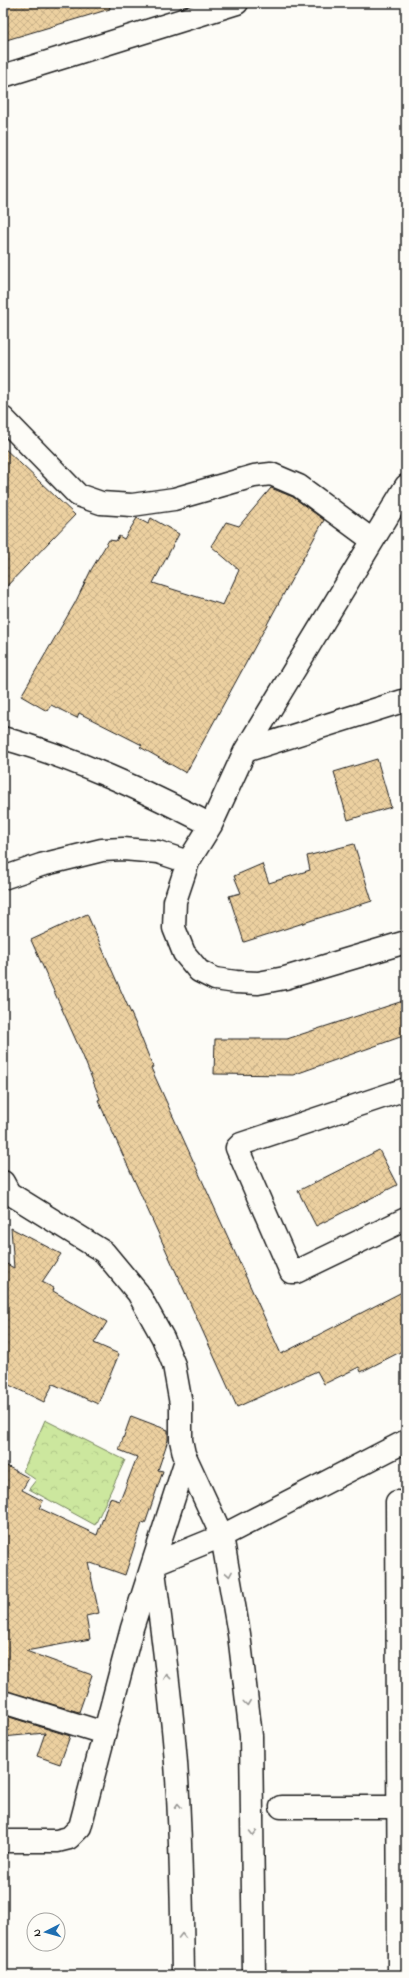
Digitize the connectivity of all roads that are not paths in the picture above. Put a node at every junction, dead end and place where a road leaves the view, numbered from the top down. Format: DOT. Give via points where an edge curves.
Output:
graph roads {
  1 [pos="237,3"];
  2 [pos="3,76"];
  3 [pos="3,418"];
  4 [pos="406,486"];
  5 [pos="372,540"];
  6 [pos="406,700"];
  7 [pos="3,738"];
  8 [pos="245,751"];
  9 [pos="211,825"];
  10 [pos="188,862"];
  11 [pos="3,878"];
  12 [pos="406,942"];
  13 [pos="406,1089"];
  14 [pos="3,1182"];
  15 [pos="406,1219"];
  16 [pos="406,1441"];
  17 [pos="186,1460"];
  18 [pos="397,1502"];
  19 [pos="222,1536"];
  20 [pos="153,1564"];
  21 [pos="3,1702"];
  22 [pos="104,1733"];
  23 [pos="281,1807"];
  24 [pos="402,1807"];
  25 [pos="3,1841"];
  26 [pos="183,1975"];
  27 [pos="254,1975"];
  28 [pos="399,1975"];
  1 -- 2 [label="street"];
  3 -- 5 [label="street" via="78,494 102,504 132,505 174,499 254,476 271,474 298,486"];
  4 -- 5 [label="street"];
  5 -- 8 [label="street"];
  6 -- 8 [label="street"];
  7 -- 9 [label="street" via="66,758"];
  8 -- 9 [label="street"];
  9 -- 10 [label="street"];
  10 -- 11 [label="street" via="158,852 102,850 41,865"];
  10 -- 12 [label="street" via="175,901 174,928 184,953 199,972 215,979 258,983 285,978"];
  13 -- 15 [label="street" via="241,1144 237,1148 291,1272 296,1272"];
  14 -- 17 [label="street" via="9,1193 104,1252 138,1293 163,1338 174,1365 181,1404 181,1440"];
  16 -- 19 [label="street"];
  17 -- 19 [label="street"];
  17 -- 20 [label="street"];
  18 -- 24 [label="street"];
  19 -- 20 [label="street"];
  19 -- 27 [label="street, one-way" via="239,1634 251,1736"];
  20 -- 22 [label="street" via="132,1628"];
  26 -- 20 [label="street, one-way" via="182,1870 176,1762"];
  21 -- 22 [label="street"];
  22 -- 25 [label="street" via="80,1827 69,1838 57,1841"];
  23 -- 24 [label="street"];
  24 -- 28 [label="street"];
}
